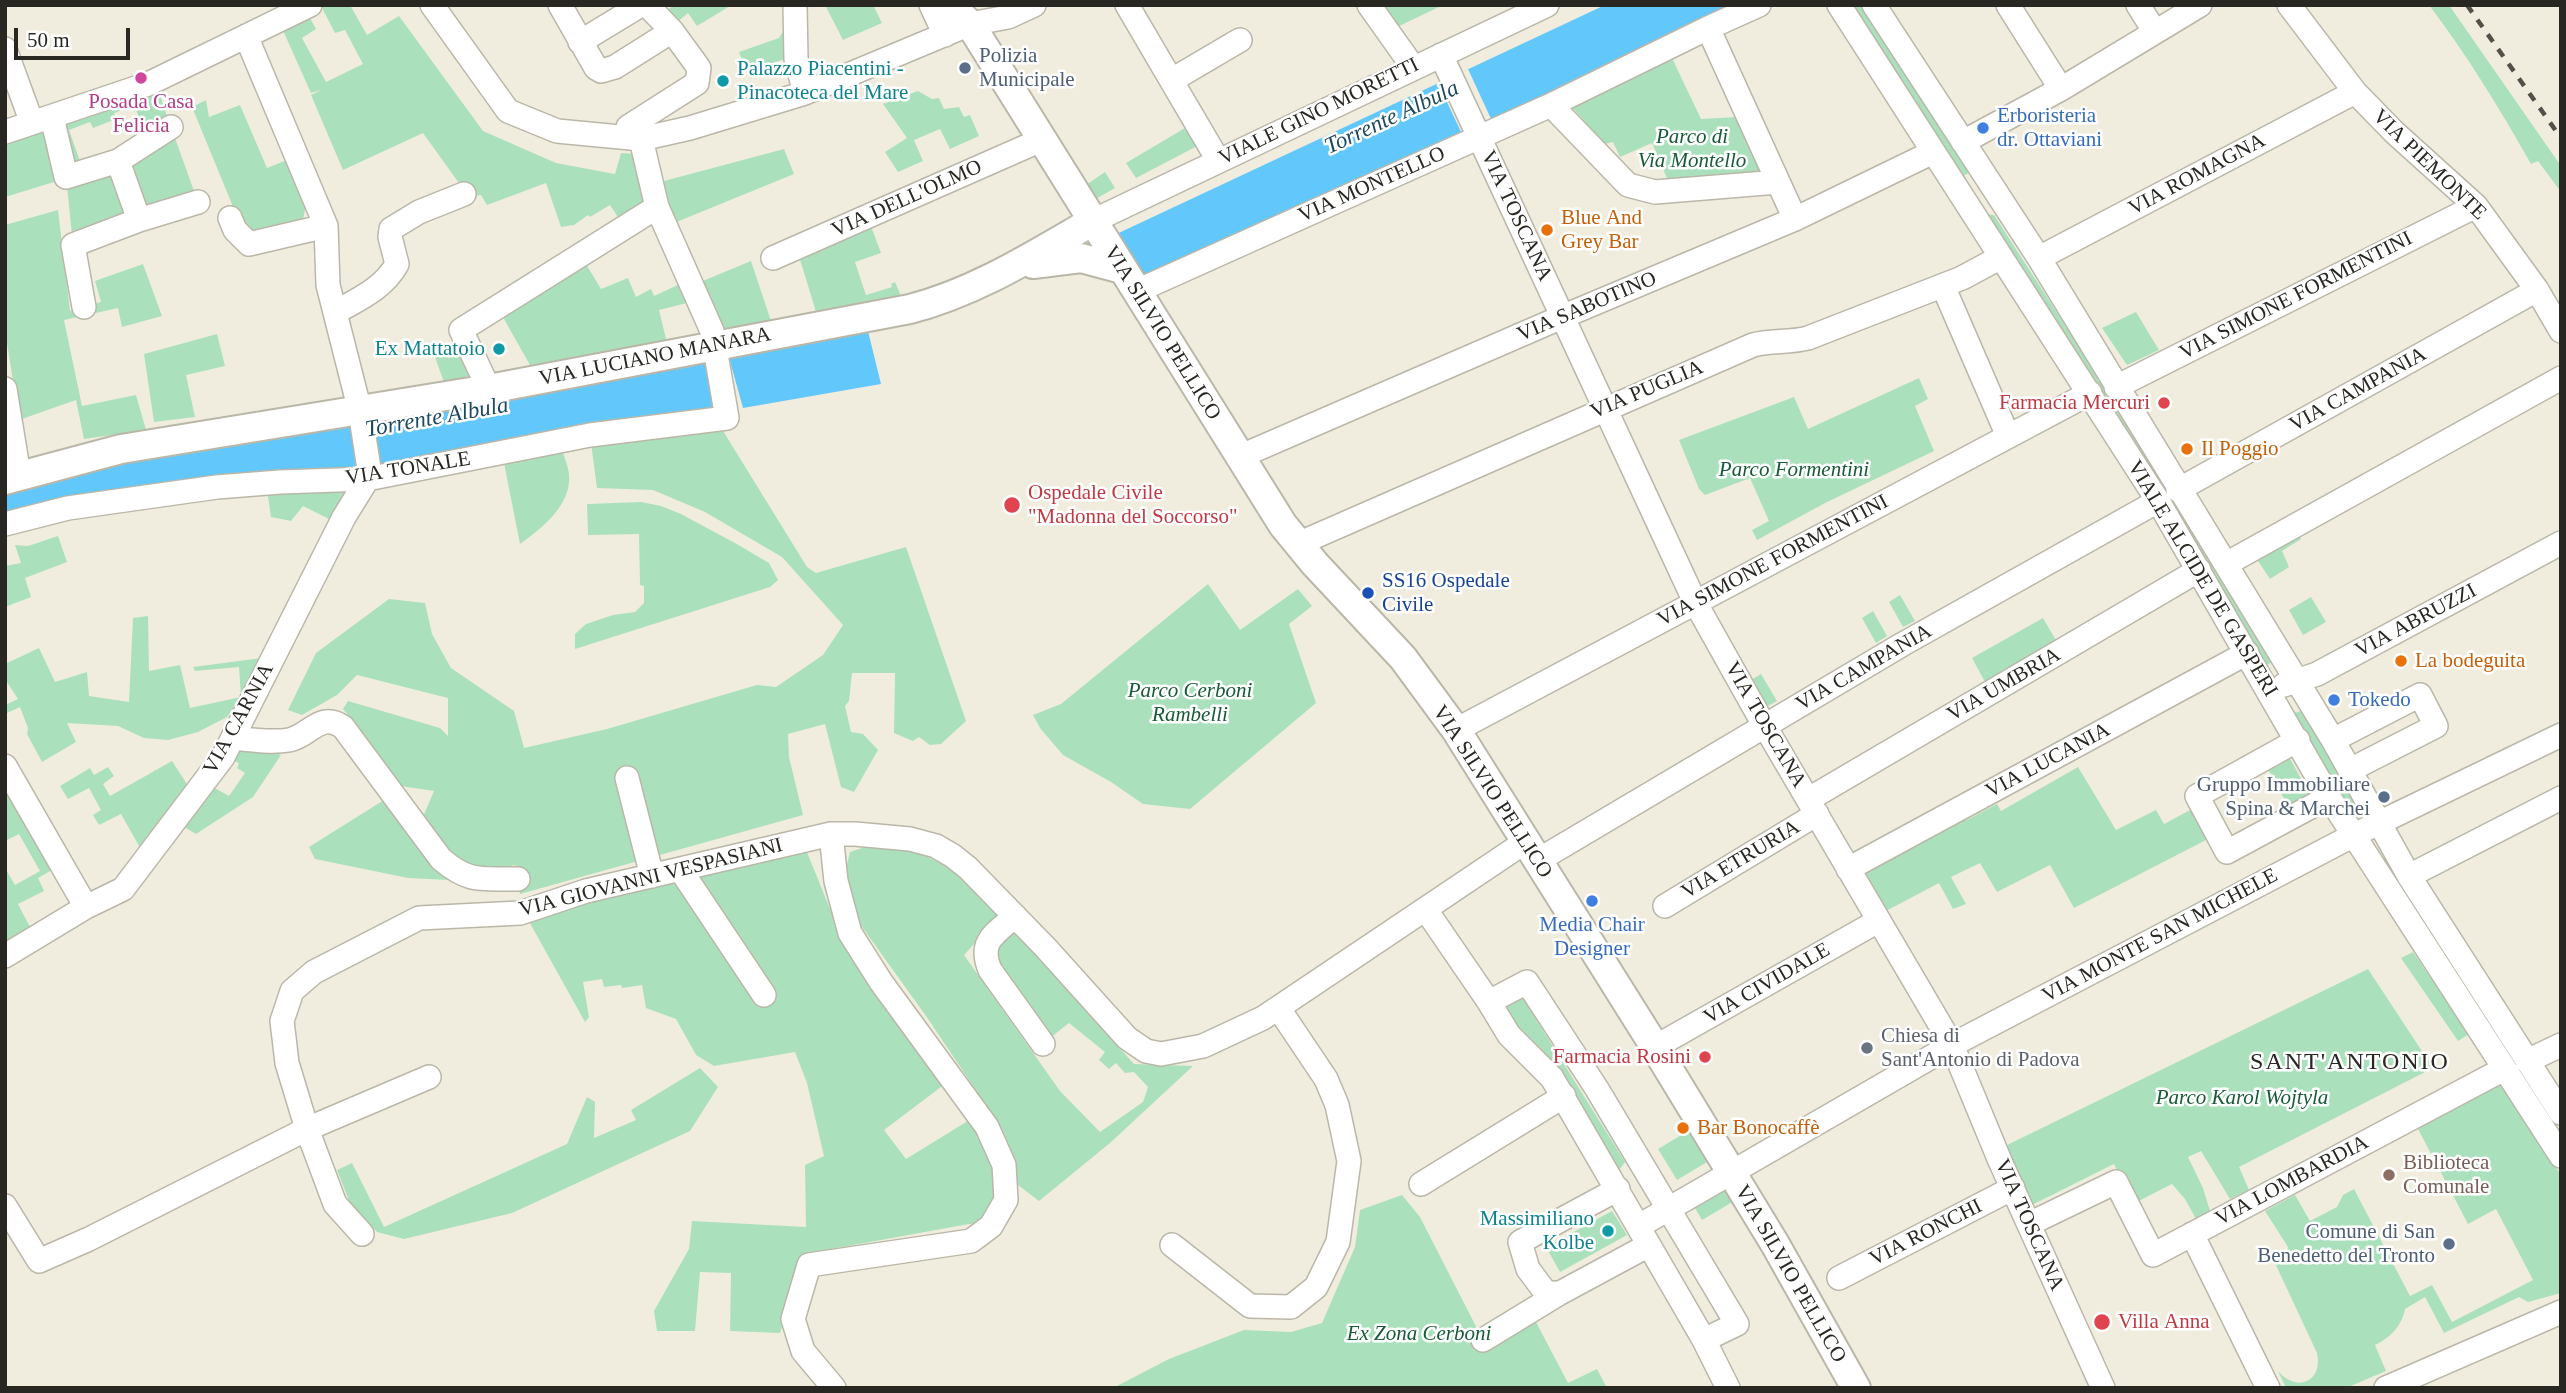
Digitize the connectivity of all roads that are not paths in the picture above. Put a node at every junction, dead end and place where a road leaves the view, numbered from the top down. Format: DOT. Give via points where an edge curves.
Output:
graph roads {
  1 [pos="310,5"];
  2 [pos="432,5"];
  3 [pos="560,5"];
  4 [pos="641,5"];
  5 [pos="647,5"];
  6 [pos="795,5"];
  7 [pos="931,5"];
  8 [pos="1034,5"];
  9 [pos="1127,5"];
  10 [pos="1369,5"];
  11 [pos="1547,5"];
  12 [pos="1759,5"];
  13 [pos="1839,5"];
  14 [pos="1874,5"];
  15 [pos="2008,5"];
  16 [pos="2138,5"];
  17 [pos="2200,5"];
  18 [pos="2289,5"];
  19 [pos="960,14"];
  20 [pos="1708,27"];
  21 [pos="672,31"];
  22 [pos="2155,32"];
  23 [pos="944,35"];
  24 [pos="246,36"];
  25 [pos="1240,40"];
  26 [pos="580,42"];
  27 [pos="5,49"];
  28 [pos="1445,64"];
  29 [pos="1413,67"];
  30 [pos="1172,80"];
  31 [pos="2061,89"];
  32 [pos="2355,92"];
  33 [pos="805,93"];
  34 [pos="1551,105"];
  35 [pos="42,120"];
  36 [pos="170,127"];
  37 [pos="5,132"];
  38 [pos="1478,133"];
  39 [pos="641,139"];
  40 [pos="1041,139"];
  41 [pos="1963,142"];
  42 [pos="1933,152"];
  43 [pos="1218,160"];
  44 [pos="118,161"];
  45 [pos="1778,182"];
  46 [pos="464,194"];
  47 [pos="198,202"];
  48 [pos="2476,205"];
  49 [pos="657,207"];
  50 [pos="230,218"];
  51 [pos="1795,219"];
  52 [pos="139,220"];
  53 [pos="1093,221"];
  54 [pos="326,226"];
  55 [pos="2001,257"];
  56 [pos="773,258"];
  57 [pos="2039,258"];
  58 [pos="1010,269"];
  59 [pos="1129,280"];
  60 [pos="1943,286"];
  61 [pos="2537,289"];
  62 [pos="84,307"];
  63 [pos="336,312"];
  64 [pos="1562,317"];
  65 [pos="2561,331"];
  66 [pos="717,354"];
  67 [pos="2561,378"];
  68 [pos="2116,387"];
  69 [pos="5,389"];
  70 [pos="489,389"];
  71 [pos="2090,393"];
  72 [pos="1603,409"];
  73 [pos="361,417"];
  74 [pos="2008,436"];
  75 [pos="1239,457"];
  76 [pos="12,477"];
  77 [pos="368,477"];
  78 [pos="2178,490"];
  79 [pos="2158,501"];
  80 [pos="5,524"];
  81 [pos="2561,543"];
  82 [pos="1298,544"];
  83 [pos="2225,564"];
  84 [pos="2199,570"];
  85 [pos="1695,602"];
  86 [pos="2247,653"];
  87 [pos="2296,679"];
  88 [pos="2269,691"];
  89 [pos="1764,726"];
  90 [pos="1456,730"];
  91 [pos="2561,735"];
  92 [pos="233,738"];
  93 [pos="2298,740"];
  94 [pos="2333,740"];
  95 [pos="5,766"];
  96 [pos="2350,770"];
  97 [pos="627,778"];
  98 [pos="2329,797"];
  99 [pos="2561,798"];
  100 [pos="1813,806"];
  101 [pos="2379,823"];
  102 [pos="831,834"];
  103 [pos="2354,835"];
  104 [pos="1531,852"];
  105 [pos="680,869"];
  106 [pos="1848,869"];
  107 [pos="652,876"];
  108 [pos="2409,876"];
  109 [pos="517,879"];
  110 [pos="86,906"];
  111 [pos="1665,906"];
  112 [pos="1426,910"];
  113 [pos="1015,916"];
  114 [pos="1878,920"];
  115 [pos="5,956"];
  116 [pos="764,995"];
  117 [pos="1489,1002"];
  118 [pos="1279,1009"];
  119 [pos="1043,1044"];
  120 [pos="1952,1045"];
  121 [pos="2561,1045"];
  122 [pos="1656,1047"];
  123 [pos="2527,1061"];
  124 [pos="2504,1069"];
  125 [pos="429,1077"];
  126 [pos="1564,1096"];
  127 [pos="2561,1113"];
  128 [pos="307,1129"];
  129 [pos="2561,1156"];
  130 [pos="1731,1172"];
  131 [pos="1421,1185"];
  132 [pos="2012,1188"];
  133 [pos="1618,1189"];
  134 [pos="5,1206"];
  135 [pos="1670,1209"];
  136 [pos="2029,1224"];
  137 [pos="362,1234"];
  138 [pos="2192,1234"];
  139 [pos="1644,1236"];
  140 [pos="1172,1245"];
  141 [pos="1839,1278"];
  142 [pos="1560,1293"];
  143 [pos="2561,1312"];
  144 [pos="1483,1340"];
  145 [pos="1704,1340"];
  146 [pos="834,1388"];
  147 [pos="1728,1388"];
  148 [pos="1856,1388"];
  149 [pos="2103,1388"];
  150 [pos="2268,1388"];
  151 [pos="2386,1388"];
  1 -- 24 [label="street"];
  2 -- 39 [label="street" via="508,111 557,131"];
  3 -- 26 [label="street"];
  4 -- 26 [label="street"];
  5 -- 21 [label="street"];
  6 -- 33 [label="street" via="796,59"];
  7 -- 23 [label="street"];
  8 -- 19 [label="street" via="1008,17"];
  9 -- 30 [label="street"];
  10 -- 29 [label="street"];
  11 -- 28 [label="street, VIALE GINO MORETTI"];
  12 -- 20 [label="street, VIA MONTELLO"];
  13 -- 42 [label="street, VIALE ALCIDE DE GASPERI"];
  14 -- 41 [label="street, VIALE ALCIDE DE GASPERI"];
  15 -- 31 [label="street"];
  16 -- 22 [label="street"];
  17 -- 22 [label="street"];
  18 -- 32 [label="street, VIA PIEMONTE"];
  19 -- 23 [label="street"];
  19 -- 40 [label="main road, VIA SILVIO PELLICO"];
  20 -- 34 [label="street, VIA MONTELLO"];
  20 -- 45 [label="street"];
  21 -- 26 [label="street" via="601,71"];
  21 -- 39 [label="street" via="699,68 697,83 628,127"];
  22 -- 31 [label="street"];
  23 -- 33 [label="street"];
  24 -- 35 [label="street" via="148,83"];
  24 -- 54 [label="street"];
  25 -- 30 [label="street"];
  27 -- 35 [label="street"];
  28 -- 29 [label="street, VIALE GINO MORETTI"];
  28 -- 38 [label="street, VIA TOSCANA"];
  29 -- 43 [label="street, VIALE GINO MORETTI"];
  30 -- 43 [label="street"];
  31 -- 41 [label="street"];
  32 -- 48 [label="street, VIA PIEMONTE"];
  32 -- 57 [label="street, VIA ROMAGNA"];
  33 -- 39 [label="street"];
  34 -- 38 [label="street, VIA MONTELLO"];
  34 -- 45 [label="street" via="1628,185 1656,192"];
  35 -- 37 [label="street"];
  35 -- 44 [label="street" via="66,177"];
  36 -- 44 [label="street"];
  38 -- 59 [label="street, VIA MONTELLO"];
  38 -- 64 [label="street, VIA TOSCANA"];
  39 -- 49 [label="street"];
  40 -- 53 [label="main road, VIA SILVIO PELLICO"];
  40 -- 56 [label="street, VIA DELL'OLMO"];
  41 -- 57 [label="street, VIALE ALCIDE DE GASPERI"];
  42 -- 51 [label="street, VIA SABOTINO"];
  42 -- 55 [label="street, VIALE ALCIDE DE GASPERI"];
  43 -- 53 [label="street, VIALE GINO MORETTI"];
  44 -- 52 [label="street"];
  45 -- 51 [label="street"];
  46 -- 63 [label="street" via="391,229 397,264 391,276"];
  47 -- 52 [label="street"];
  48 -- 61 [label="street, VIA PIEMONTE"];
  48 -- 68 [label="street, VIA SIMONE FORMENTINI"];
  49 -- 66 [label="street" via="708,318"];
  49 -- 70 [label="street" via="461,330"];
  50 -- 54 [label="street" via="249,244"];
  51 -- 64 [label="street, VIA SABOTINO"];
  52 -- 62 [label="street" via="73,245"];
  53 -- 58 [label="main road, VIA LUCIANO MANARA"];
  53 -- 59 [label="main road, VIA SILVIO PELLICO"];
  54 -- 63 [label="street" via="328,285"];
  55 -- 60 [label="street, VIA PUGLIA"];
  55 -- 71 [label="street, VIALE ALCIDE DE GASPERI"];
  57 -- 68 [label="street, VIALE ALCIDE DE GASPERI"];
  58 -- 59 [label="main road, VIA LUCIANO MANARA" via="1074,257 1094,259"];
  58 -- 66 [label="main road, VIA LUCIANO MANARA" via="910,309"];
  59 -- 75 [label="main road, VIA SILVIO PELLICO"];
  60 -- 72 [label="street, VIA PUGLIA" via="1808,338 1753,345"];
  60 -- 74 [label="street"];
  61 -- 65 [label="street, VIA PIEMONTE"];
  61 -- 78 [label="street, VIA CAMPANIA"];
  63 -- 73 [label="street"];
  64 -- 72 [label="street, VIA TOSCANA"];
  64 -- 75 [label="street, VIA SABOTINO"];
  66 -- 70 [label="main road, VIA LUCIANO MANARA"];
  66 -- 77 [label="street, VIA TONALE" via="726,412"];
  67 -- 83 [label="street"];
  68 -- 78 [label="street, VIALE ALCIDE DE GASPERI"];
  69 -- 76 [label="street"];
  70 -- 73 [label="main road, VIA LUCIANO MANARA"];
  71 -- 74 [label="street, VIA SIMONE FORMENTINI"];
  71 -- 79 [label="street, VIALE ALCIDE DE GASPERI"];
  72 -- 82 [label="street, VIA PUGLIA"];
  72 -- 85 [label="street, VIA TOSCANA"];
  73 -- 76 [label="main road, VIA LUCIANO MANARA" via="157,442"];
  73 -- 77 [label="street"];
  74 -- 85 [label="street, VIA SIMONE FORMENTINI"];
  75 -- 82 [label="main road, VIA SILVIO PELLICO"];
  77 -- 80 [label="street, VIA TONALE" via="217,487 68,508"];
  77 -- 92 [label="street, VIA CARNIA"];
  78 -- 83 [label="street, VIALE ALCIDE DE GASPERI"];
  79 -- 84 [label="street, VIALE ALCIDE DE GASPERI"];
  79 -- 89 [label="street, VIA CAMPANIA"];
  81 -- 87 [label="street, VIA ABRUZZI" via="2317,674"];
  82 -- 90 [label="main road, VIA SILVIO PELLICO" via="1403,658"];
  83 -- 87 [label="street, VIALE ALCIDE DE GASPERI"];
  84 -- 86 [label="street, VIALE ALCIDE DE GASPERI"];
  84 -- 100 [label="street, VIA UMBRIA"];
  85 -- 89 [label="street, VIA TOSCANA"];
  85 -- 90 [label="street, VIA SIMONE FORMENTINI"];
  86 -- 88 [label="street, VIALE ALCIDE DE GASPERI"];
  86 -- 106 [label="street, VIA LUCANIA"];
  87 -- 88 [label="street, VIA ABRUZZI"];
  87 -- 94 [label="street, VIALE ALCIDE DE GASPERI"];
  88 -- 93 [label="street, VIALE ALCIDE DE GASPERI"];
  89 -- 100 [label="street, VIA TOSCANA"];
  89 -- 104 [label="street, VIA CAMPANIA"];
  90 -- 104 [label="main road, VIA SILVIO PELLICO"];
  91 -- 101 [label="street, VIA MONTE SAN MICHELE"];
  92 -- 109 [label="street" via="290,740 314,724 337,723 458,874"];
  92 -- 110 [label="street, VIA CARNIA" via="122,889"];
  93 -- 98 [label="street, VIALE ALCIDE DE GASPERI"];
  93 -- 98 [label="street" via="2197,796 2227,852"];
  94 -- 96 [label="street, VIALE ALCIDE DE GASPERI"];
  94 -- 96 [label="street" via="2420,695 2436,726"];
  95 -- 110 [label="street"];
  96 -- 101 [label="street, VIALE ALCIDE DE GASPERI"];
  97 -- 107 [label="street"];
  98 -- 103 [label="street, VIALE ALCIDE DE GASPERI"];
  99 -- 108 [label="street"];
  100 -- 106 [label="street, VIA TOSCANA"];
  100 -- 111 [label="street, VIA ETRURIA"];
  101 -- 103 [label="street, VIA MONTE SAN MICHELE"];
  101 -- 108 [label="street, VIALE ALCIDE DE GASPERI"];
  102 -- 105 [label="street, VIA GIOVANNI VESPASIANI"];
  102 -- 113 [label="street, VIA GIOVANNI VESPASIANI" via="904,838 936,846 963,864"];
  102 -- 146 [label="street" via="834,872 850,933 987,1127 1004,1165 1006,1200 991,1226 971,1241 809,1265 793,1319 803,1351"];
  103 -- 120 [label="street, VIA MONTE SAN MICHELE"];
  103 -- 124 [label="street, VIALE ALCIDE DE GASPERI"];
  104 -- 112 [label="street, VIA CAMPANIA"];
  104 -- 122 [label="main road, VIA SILVIO PELLICO"];
  105 -- 107 [label="street, VIA GIOVANNI VESPASIANI"];
  105 -- 116 [label="street"];
  106 -- 114 [label="street, VIA TOSCANA"];
  107 -- 128 [label="street, VIA GIOVANNI VESPASIANI" via="520,913 419,918 314,972 292,991 282,1021 287,1063"];
  108 -- 123 [label="street, VIALE ALCIDE DE GASPERI"];
  110 -- 115 [label="street, VIA CARNIA"];
  112 -- 117 [label="street"];
  112 -- 118 [label="street, VIA CAMPANIA"];
  113 -- 118 [label="street, VIA GIOVANNI VESPASIANI" via="1127,1038 1146,1051 1168,1054 1203,1046"];
  113 -- 119 [label="street" via="989,939 985,958"];
  114 -- 120 [label="street, VIA TOSCANA"];
  114 -- 122 [label="street, VIA CIVIDALE"];
  117 -- 126 [label="street" via="1509,1035"];
  117 -- 135 [label="street" via="1527,982"];
  118 -- 140 [label="street" via="1326,1079 1337,1105 1349,1161 1338,1242 1316,1287 1291,1307 1250,1306"];
  120 -- 130 [label="street, VIA MONTE SAN MICHELE"];
  120 -- 132 [label="street, VIA TOSCANA"];
  121 -- 123 [label="street"];
  122 -- 130 [label="main road, VIA SILVIO PELLICO"];
  123 -- 127 [label="street, VIALE ALCIDE DE GASPERI"];
  124 -- 129 [label="street, VIALE ALCIDE DE GASPERI"];
  124 -- 138 [label="street, VIA LOMBARDIA"];
  125 -- 128 [label="street"];
  126 -- 131 [label="street"];
  126 -- 133 [label="street"];
  128 -- 134 [label="street" via="39,1261"];
  128 -- 137 [label="street, VIA GIOVANNI VESPASIANI" via="335,1204"];
  130 -- 135 [label="street, VIA MONTE SAN MICHELE"];
  130 -- 148 [label="main road, VIA SILVIO PELLICO"];
  132 -- 136 [label="street, VIA TOSCANA"];
  132 -- 141 [label="street, VIA RONCHI"];
  133 -- 139 [label="street"];
  133 -- 142 [label="street" via="1520,1242 1528,1269 1546,1293"];
  135 -- 139 [label="street, VIA MONTE SAN MICHELE"];
  135 -- 145 [label="street" via="1737,1324"];
  136 -- 138 [label="street, VIA LOMBARDIA" via="2116,1182 2153,1255"];
  136 -- 149 [label="street, VIA TOSCANA"];
  138 -- 150 [label="street"];
  139 -- 142 [label="street, VIA MONTE SAN MICHELE"];
  139 -- 145 [label="street"];
  142 -- 144 [label="street, VIA MONTE SAN MICHELE"];
  143 -- 151 [label="street"];
  145 -- 147 [label="street"];
}
